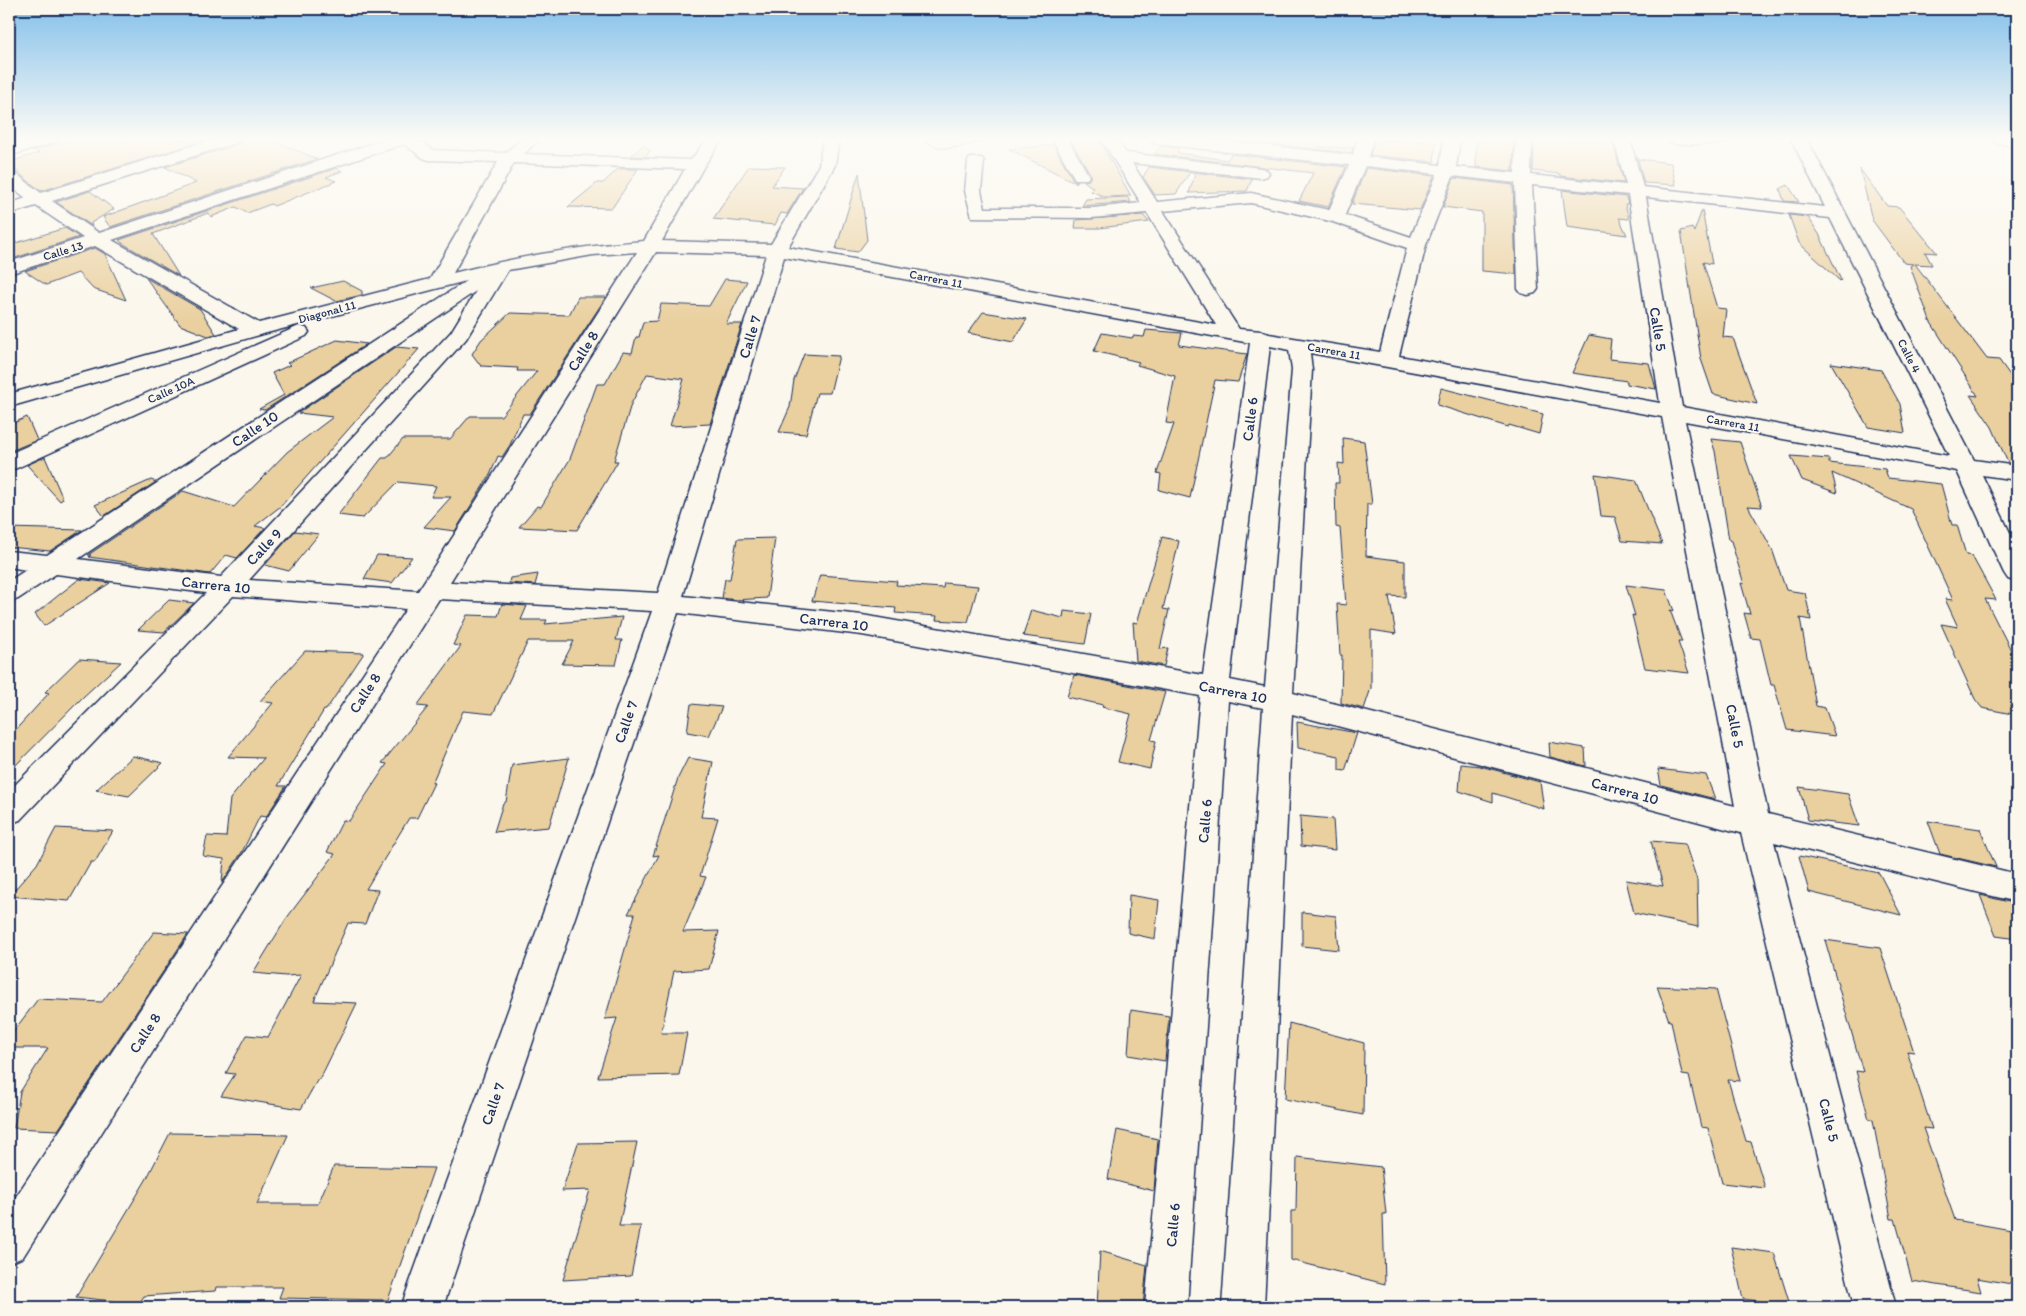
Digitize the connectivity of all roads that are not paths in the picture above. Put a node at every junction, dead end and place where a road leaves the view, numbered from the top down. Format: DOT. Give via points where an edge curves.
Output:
graph roads {
  1 [pos="37,200"];
  2 [pos="38,200"];
  3 [pos="219,200"];
  4 [pos="485,200"];
  5 [pos="676,200"];
  6 [pos="806,200"];
  7 [pos="975,200"];
  8 [pos="1148,200"];
  9 [pos="1224,200"];
  10 [pos="1261,200"];
  11 [pos="1341,200"];
  12 [pos="1435,200"];
  13 [pos="1524,200"];
  14 [pos="1638,200"];
  15 [pos="1721,200"];
  16 [pos="1829,200"];
  17 [pos="1152,207"];
  18 [pos="9,209"];
  19 [pos="1835,213"];
  20 [pos="1334,217"];
  21 [pos="98,240"];
  22 [pos="1417,245"];
  23 [pos="650,246"];
  24 [pos="777,250"];
  25 [pos="501,266"];
  26 [pos="9,268"];
  27 [pos="438,282"];
  28 [pos="1528,289"];
  29 [pos="330,311"];
  30 [pos="256,330"];
  31 [pos="1246,336"];
  32 [pos="1298,344"];
  33 [pos="205,345"];
  34 [pos="1388,360"];
  35 [pos="212,372"];
  36 [pos="9,401"];
  37 [pos="1672,412"];
  38 [pos="9,464"];
  39 [pos="1966,466"];
  40 [pos="2017,473"];
  41 [pos="9,559"];
  42 [pos="50,564"];
  43 [pos="2017,573"];
  44 [pos="227,587"];
  45 [pos="9,592"];
  46 [pos="428,596"];
  47 [pos="668,603"];
  48 [pos="1215,689"];
  49 [pos="1278,700"];
  50 [pos="9,811"];
  51 [pos="1754,824"];
  52 [pos="2017,888"];
  53 [pos="9,1242"];
  54 [pos="422,1307"];
  55 [pos="1166,1307"];
  56 [pos="1242,1307"];
  57 [pos="1875,1307"];
  1 -- 18 [label="street"];
  2 -- 21 [label="street"];
  3 -- 21 [label="street, Calle 13"];
  4 -- 27 [label="street"];
  5 -- 23 [label="street, Calle 8"];
  6 -- 24 [label="street, Calle 7"];
  7 -- 17 [label="street" via="978,213 1092,213"];
  8 -- 17 [label="street"];
  9 -- 17 [label="street"];
  10 -- 20 [label="street"];
  11 -- 20 [label="street"];
  12 -- 22 [label="street"];
  13 -- 28 [label="street"];
  14 -- 37 [label="street, Calle 5"];
  15 -- 19 [label="street"];
  16 -- 19 [label="street, Calle 4"];
  17 -- 31 [label="street"];
  19 -- 39 [label="street, Calle 4"];
  20 -- 22 [label="street"];
  21 -- 26 [label="street, Calle 13"];
  21 -- 30 [label="street"];
  22 -- 34 [label="street"];
  23 -- 24 [label="street, Carrera 11"];
  23 -- 25 [label="street, Diagonal 11" via="593,250"];
  23 -- 46 [label="street, Calle 8"];
  24 -- 31 [label="street, Carrera 11"];
  24 -- 47 [label="street, Calle 7"];
  25 -- 27 [label="street, Diagonal 11"];
  25 -- 42 [label="street, Calle 10"];
  25 -- 44 [label="street, Calle 9" via="459,335"];
  27 -- 29 [label="street, Diagonal 11"];
  29 -- 30 [label="street, Diagonal 11"];
  29 -- 35 [label="street, Calle 10A" via="298,333"];
  30 -- 33 [label="street, Diagonal 11"];
  31 -- 32 [label="street, Carrera 11"];
  31 -- 48 [label="street, Calle 6"];
  32 -- 34 [label="street, Carrera 11"];
  32 -- 49 [label="street" via="1302,370"];
  33 -- 35 [label="street"];
  33 -- 36 [label="street, Diagonal 11"];
  34 -- 37 [label="street, Carrera 11"];
  35 -- 38 [label="street, Calle 10A"];
  37 -- 39 [label="street, Carrera 11"];
  37 -- 51 [label="street, Calle 5"];
  39 -- 40 [label="street, Carrera 11"];
  39 -- 43 [label="street, Calle 4"];
  41 -- 42 [label="street, Carrera 10"];
  42 -- 44 [label="street, Carrera 10"];
  42 -- 45 [label="street, Calle 10"];
  44 -- 46 [label="street, Carrera 10"];
  44 -- 50 [label="street, Calle 9"];
  46 -- 47 [label="street, Carrera 10"];
  46 -- 53 [label="street, Calle 8"];
  47 -- 48 [label="street, Carrera 10" via="862,625"];
  47 -- 54 [label="street, Calle 7"];
  48 -- 49 [label="street, Carrera 10"];
  48 -- 55 [label="street, Calle 6"];
  49 -- 51 [label="street, Carrera 10"];
  49 -- 56 [label="street"];
  51 -- 52 [label="street, Carrera 10"];
  51 -- 57 [label="street, Calle 5"];
}
